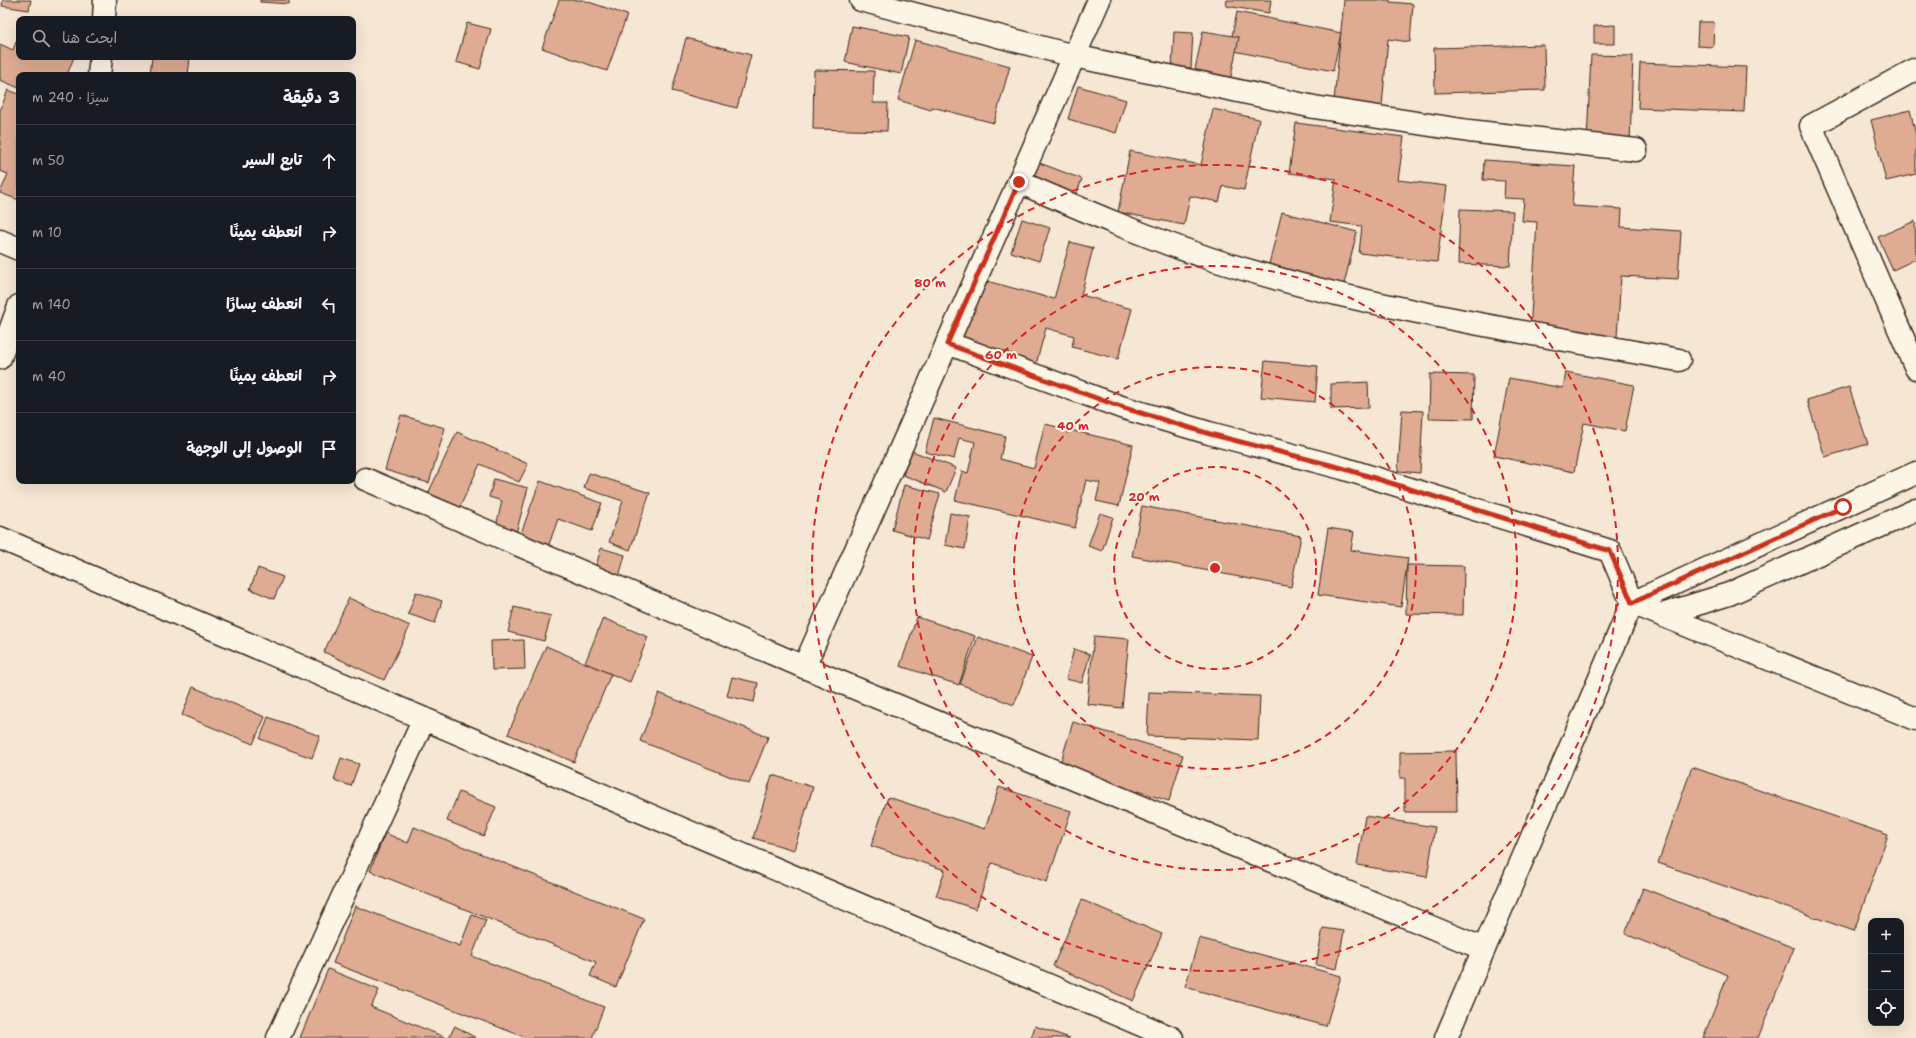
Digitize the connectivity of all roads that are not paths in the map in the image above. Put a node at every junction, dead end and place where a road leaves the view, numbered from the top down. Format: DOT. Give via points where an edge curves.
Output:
graph roads {
  1 [pos="105,0"];
  2 [pos="861,0"];
  3 [pos="1099,0"];
  4 [pos="104,16"];
  5 [pos="1074,56"];
  6 [pos="101,60"];
  7 [pos="1916,69"];
  8 [pos="100,72"];
  9 [pos="1636,150"];
  10 [pos="1019,182"];
  11 [pos="0,241"];
  12 [pos="16,247"];
  13 [pos="16,314"];
  14 [pos="947,344"];
  15 [pos="0,358"];
  16 [pos="1679,360"];
  17 [pos="1916,368"];
  18 [pos="1916,473"];
  19 [pos="366,479"];
  20 [pos="1916,510"];
  21 [pos="0,538"];
  22 [pos="1632,603"];
  23 [pos="1662,615"];
  24 [pos="804,666"];
  25 [pos="424,719"];
  26 [pos="1916,719"];
  27 [pos="1484,949"];
  28 [pos="278,1038"];
  29 [pos="1172,1038"];
  30 [pos="1446,1038"];
  1 -- 4 [label="street"];
  2 -- 5 [label="street"];
  3 -- 5 [label="street"];
  5 -- 9 [label="street" via="1314,106 1469,131"];
  5 -- 10 [label="street"];
  6 -- 8 [label="street"];
  7 -- 17 [label="street" via="1811,126"];
  10 -- 14 [label="street"];
  10 -- 16 [label="street" via="1099,217 1214,260 1335,294 1468,322"];
  11 -- 12 [label="street"];
  13 -- 15 [label="street"];
  14 -- 22 [label="street" via="1121,407 1210,434 1342,468 1610,551"];
  14 -- 24 [label="street"];
  18 -- 22 [label="street"];
  19 -- 24 [label="street"];
  20 -- 23 [label="street" via="1729,594"];
  21 -- 25 [label="street"];
  22 -- 23 [label="street"];
  22 -- 27 [label="street"];
  23 -- 26 [label="street"];
  24 -- 27 [label="street"];
  25 -- 28 [label="street"];
  25 -- 29 [label="street"];
  27 -- 30 [label="street"];
}
